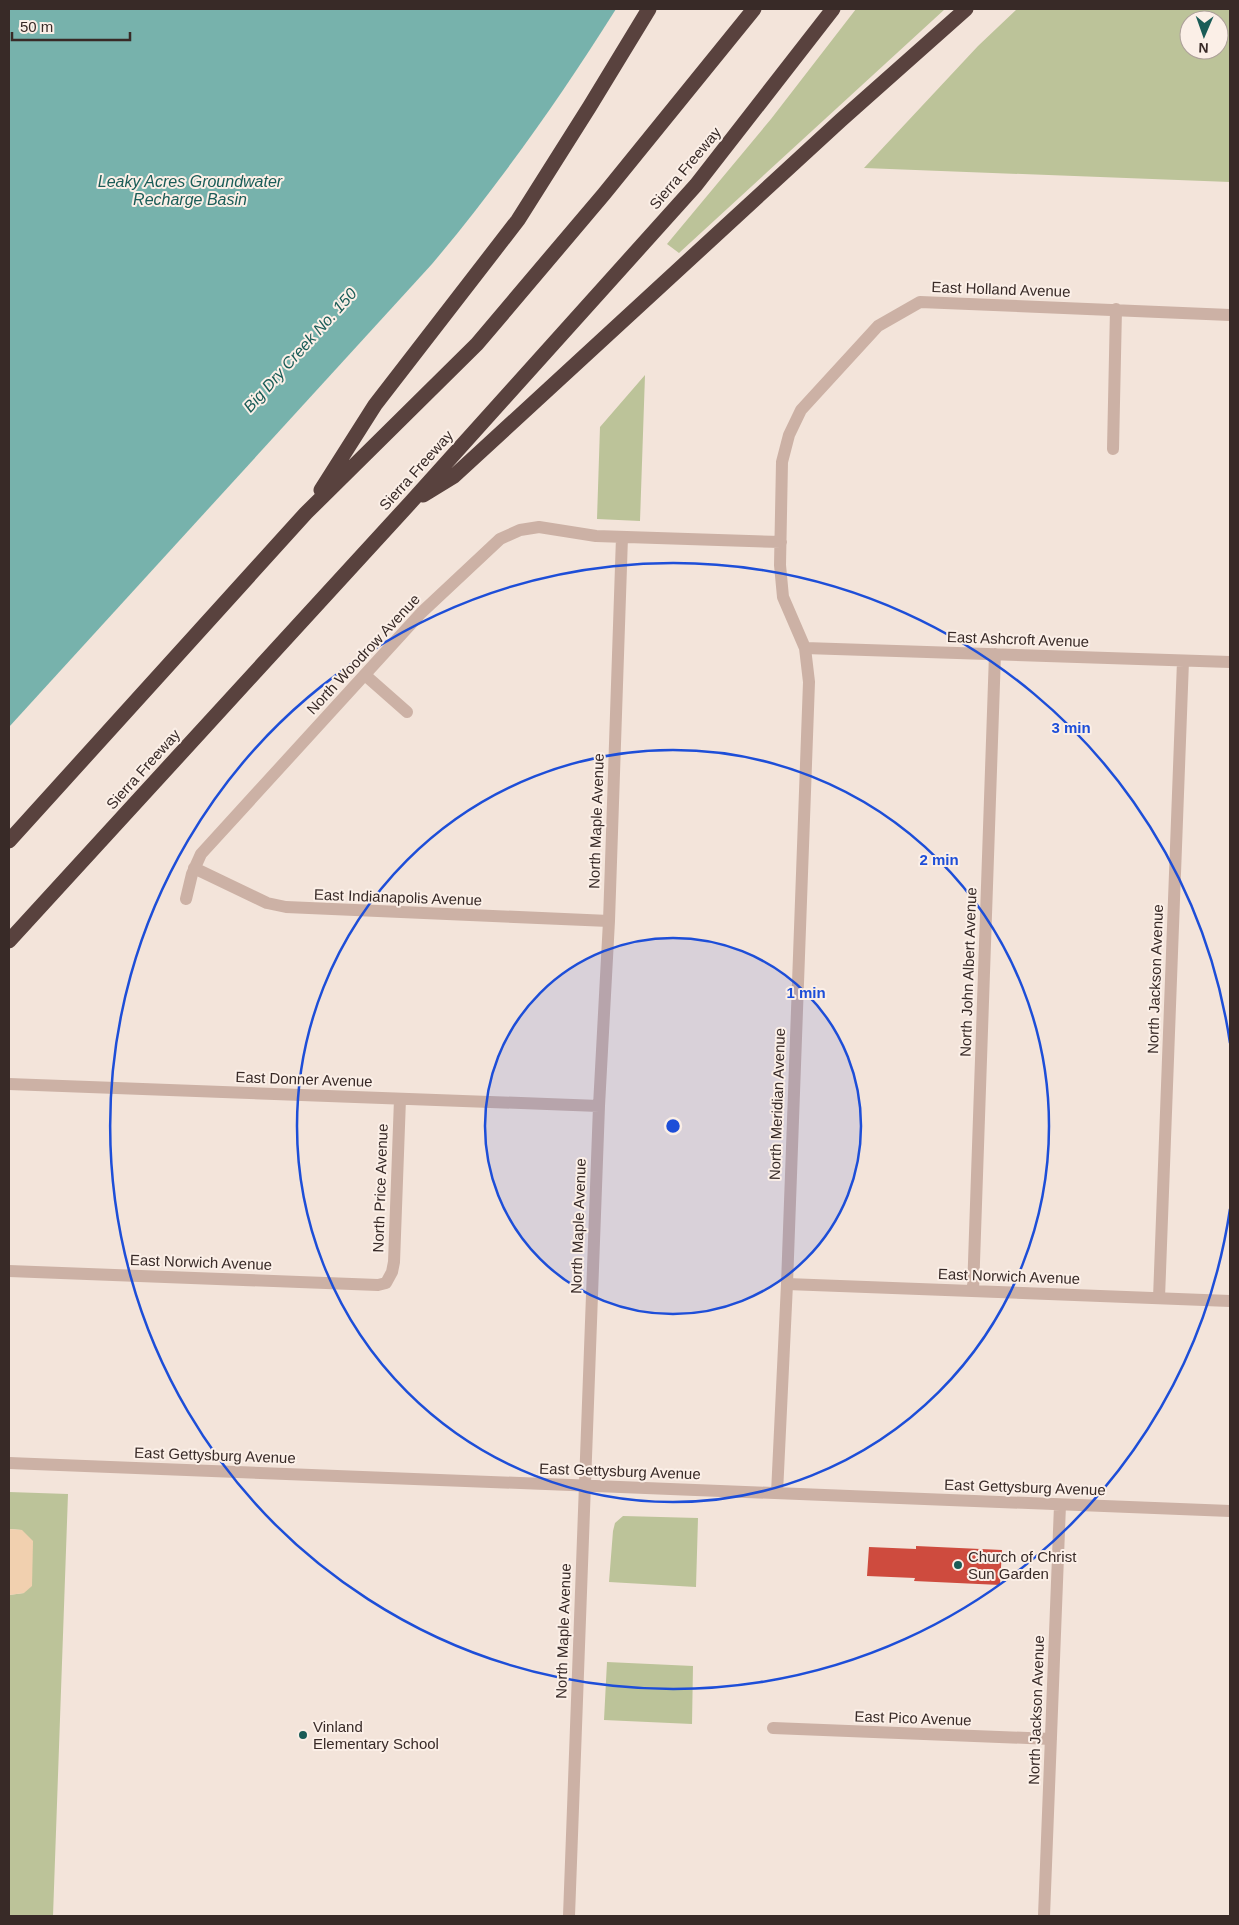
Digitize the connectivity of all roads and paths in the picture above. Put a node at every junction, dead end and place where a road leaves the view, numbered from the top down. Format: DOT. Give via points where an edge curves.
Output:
graph roads {
  1 [pos="649,9"];
  2 [pos="754,9"];
  3 [pos="833,9"];
  4 [pos="966,9"];
  5 [pos="1116,309"];
  6 [pos="1230,314"];
  7 [pos="1113,449"];
  8 [pos="411,502"];
  9 [pos="306,513"];
  10 [pos="622,537"];
  11 [pos="781,542"];
  12 [pos="806,648"];
  13 [pos="995,654"];
  14 [pos="1183,661"];
  15 [pos="1230,662"];
  16 [pos="365,675"];
  17 [pos="407,712"];
  18 [pos="9,841"];
  19 [pos="194,868"];
  20 [pos="186,899"];
  21 [pos="609,921"];
  22 [pos="9,941"];
  23 [pos="9,1084"];
  24 [pos="400,1099"];
  25 [pos="598,1106"];
  26 [pos="9,1271"];
  27 [pos="389,1278"];
  28 [pos="787,1284"];
  29 [pos="973,1291"];
  30 [pos="1159,1298"];
  31 [pos="1230,1301"];
  32 [pos="9,1463"];
  33 [pos="586,1486"];
  34 [pos="777,1493"];
  35 [pos="1060,1505"];
  36 [pos="1230,1511"];
  37 [pos="773,1728"];
  38 [pos="1051,1740"];
  39 [pos="569,1916"];
  40 [pos="1044,1916"];
  1 -- 9 [label="highway" via="518,220 375,405"];
  2 -- 9 [label="highway" via="477,344"];
  3 -- 8 [label="highway, Sierra Freeway" via="696,185"];
  4 -- 8 [label="highway" via="454,476"];
  5 -- 6 [label="street, East Holland Avenue"];
  5 -- 7 [label="street"];
  5 -- 11 [label="street, East Holland Avenue" via="920,302 878,326 802,410 790,436 782,462"];
  8 -- 22 [label="highway, Sierra Freeway"];
  9 -- 18 [label="highway"];
  10 -- 11 [label="street"];
  10 -- 16 [label="street, North Woodrow Avenue" via="539,527 520,530 500,539 421,613"];
  10 -- 21 [label="street, North Maple Avenue"];
  11 -- 12 [label="street, North Meridian Avenue" via="782,597"];
  12 -- 13 [label="street, East Ashcroft Avenue"];
  12 -- 28 [label="street, North Meridian Avenue" via="808,682"];
  13 -- 14 [label="street, East Ashcroft Avenue"];
  13 -- 29 [label="street, North John Albert Avenue"];
  14 -- 15 [label="street, East Ashcroft Avenue"];
  14 -- 30 [label="street, North Jackson Avenue"];
  16 -- 17 [label="street"];
  16 -- 19 [label="street, North Woodrow Avenue" via="201,854"];
  19 -- 20 [label="street, North Woodrow Avenue"];
  19 -- 21 [label="street, East Indianapolis Avenue" via="267,903 286,907"];
  21 -- 25 [label="street, North Maple Avenue"];
  23 -- 24 [label="street, East Donner Avenue"];
  24 -- 25 [label="street, East Donner Avenue"];
  24 -- 27 [label="street, North Price Avenue" via="394,1262"];
  25 -- 33 [label="street, North Maple Avenue"];
  26 -- 27 [label="street, East Norwich Avenue" via="378,1285 386,1283"];
  28 -- 29 [label="street, East Norwich Avenue"];
  28 -- 34 [label="street, North Meridian Avenue"];
  29 -- 30 [label="street, East Norwich Avenue"];
  30 -- 31 [label="street, East Norwich Avenue"];
  32 -- 33 [label="street, East Gettysburg Avenue"];
  33 -- 34 [label="street, East Gettysburg Avenue"];
  33 -- 39 [label="street, North Maple Avenue"];
  34 -- 35 [label="street, East Gettysburg Avenue"];
  35 -- 36 [label="street, East Gettysburg Avenue"];
  35 -- 38 [label="street, North Jackson Avenue"];
  37 -- 38 [label="street, East Pico Avenue"];
  38 -- 40 [label="street, North Jackson Avenue"];
}
